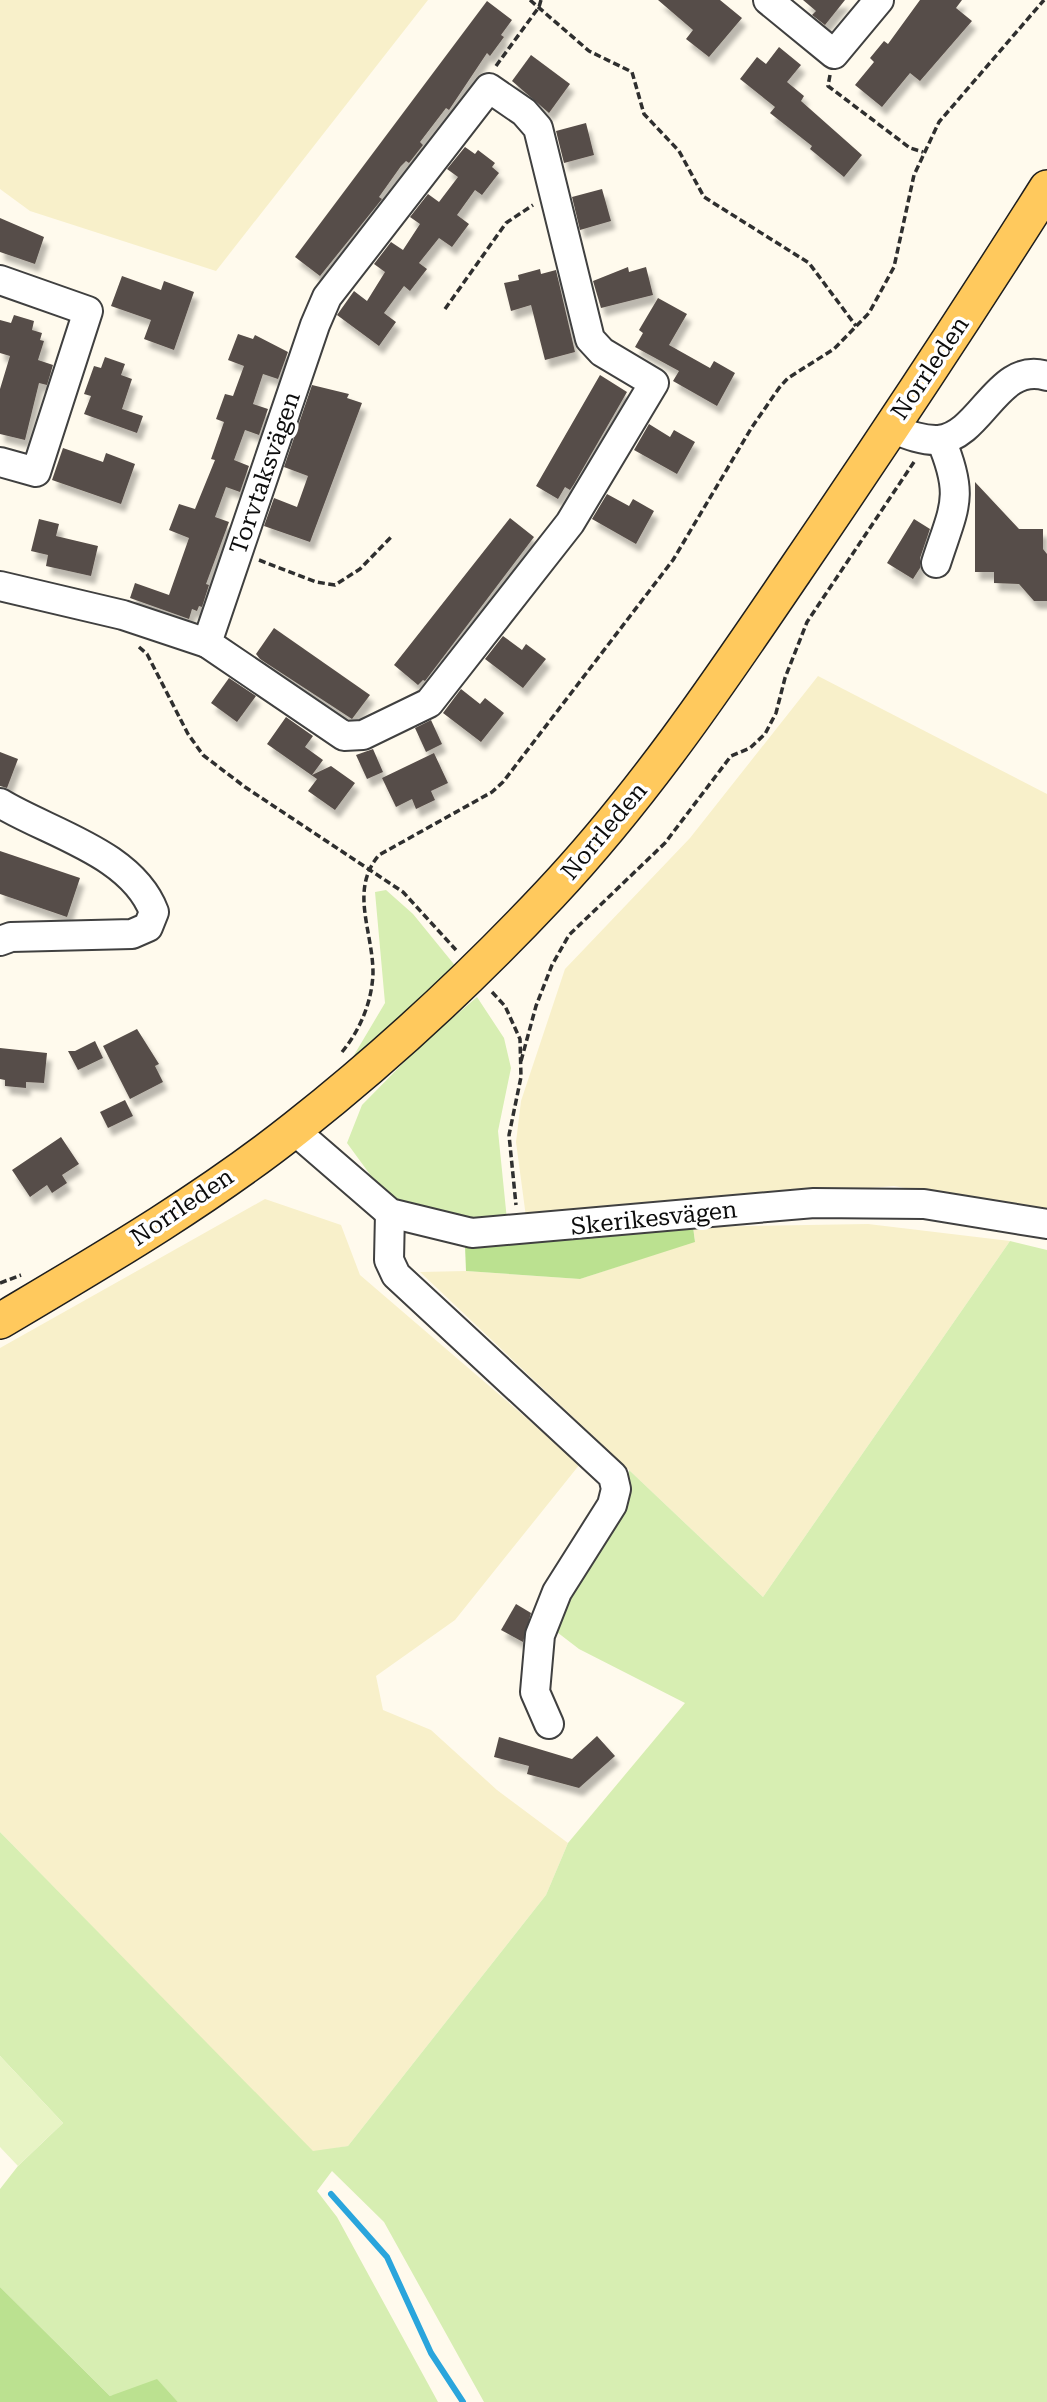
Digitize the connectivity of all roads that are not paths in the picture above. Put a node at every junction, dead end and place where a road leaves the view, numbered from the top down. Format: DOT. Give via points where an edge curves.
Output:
graph roads {
  1 [pos="768,0"];
  2 [pos="880,0"];
  3 [pos="1047,188"];
  4 [pos="0,280"];
  5 [pos="1047,376"];
  6 [pos="891,428"];
  7 [pos="935,439"];
  8 [pos="0,462"];
  9 [pos="936,564"];
  10 [pos="0,586"];
  11 [pos="207,643"];
  12 [pos="0,803"];
  13 [pos="0,941"];
  14 [pos="294,1130"];
  15 [pos="390,1213"];
  16 [pos="1047,1224"];
  17 [pos="0,1321"];
  18 [pos="549,1724"];
  1 -- 2 [label="street" via="834,54"];
  3 -- 6 [label="main road, Norrleden"];
  4 -- 8 [label="street" via="88,311 36,471"];
  5 -- 7 [label="street" via="1035,373 1009,382 965,426"];
  6 -- 7 [label="street"];
  6 -- 14 [label="main road, Norrleden" via="704,705 579,862 377,1061"];
  7 -- 9 [label="street" via="955,474 956,502"];
  10 -- 11 [label="street" via="123,615"];
  11 -- 11 [label="street, Torvtaksvägen" via="344,736 363,735 429,703 592,491 654,383 602,352 590,339 538,128 524,112 489,88 327,297"];
  12 -- 13 [label="street" via="89,846 147,893 154,912 148,927 132,934"];
  14 -- 15 [label="street, Skerikesvägen"];
  14 -- 17 [label="main road, Norrleden" via="147,1232"];
  15 -- 16 [label="street, Skerikesvägen" via="472,1233 814,1203 924,1203"];
  15 -- 18 [label="street" via="389,1260 396,1275 613,1476 612,1505 557,1592 540,1635 536,1692"];
}
